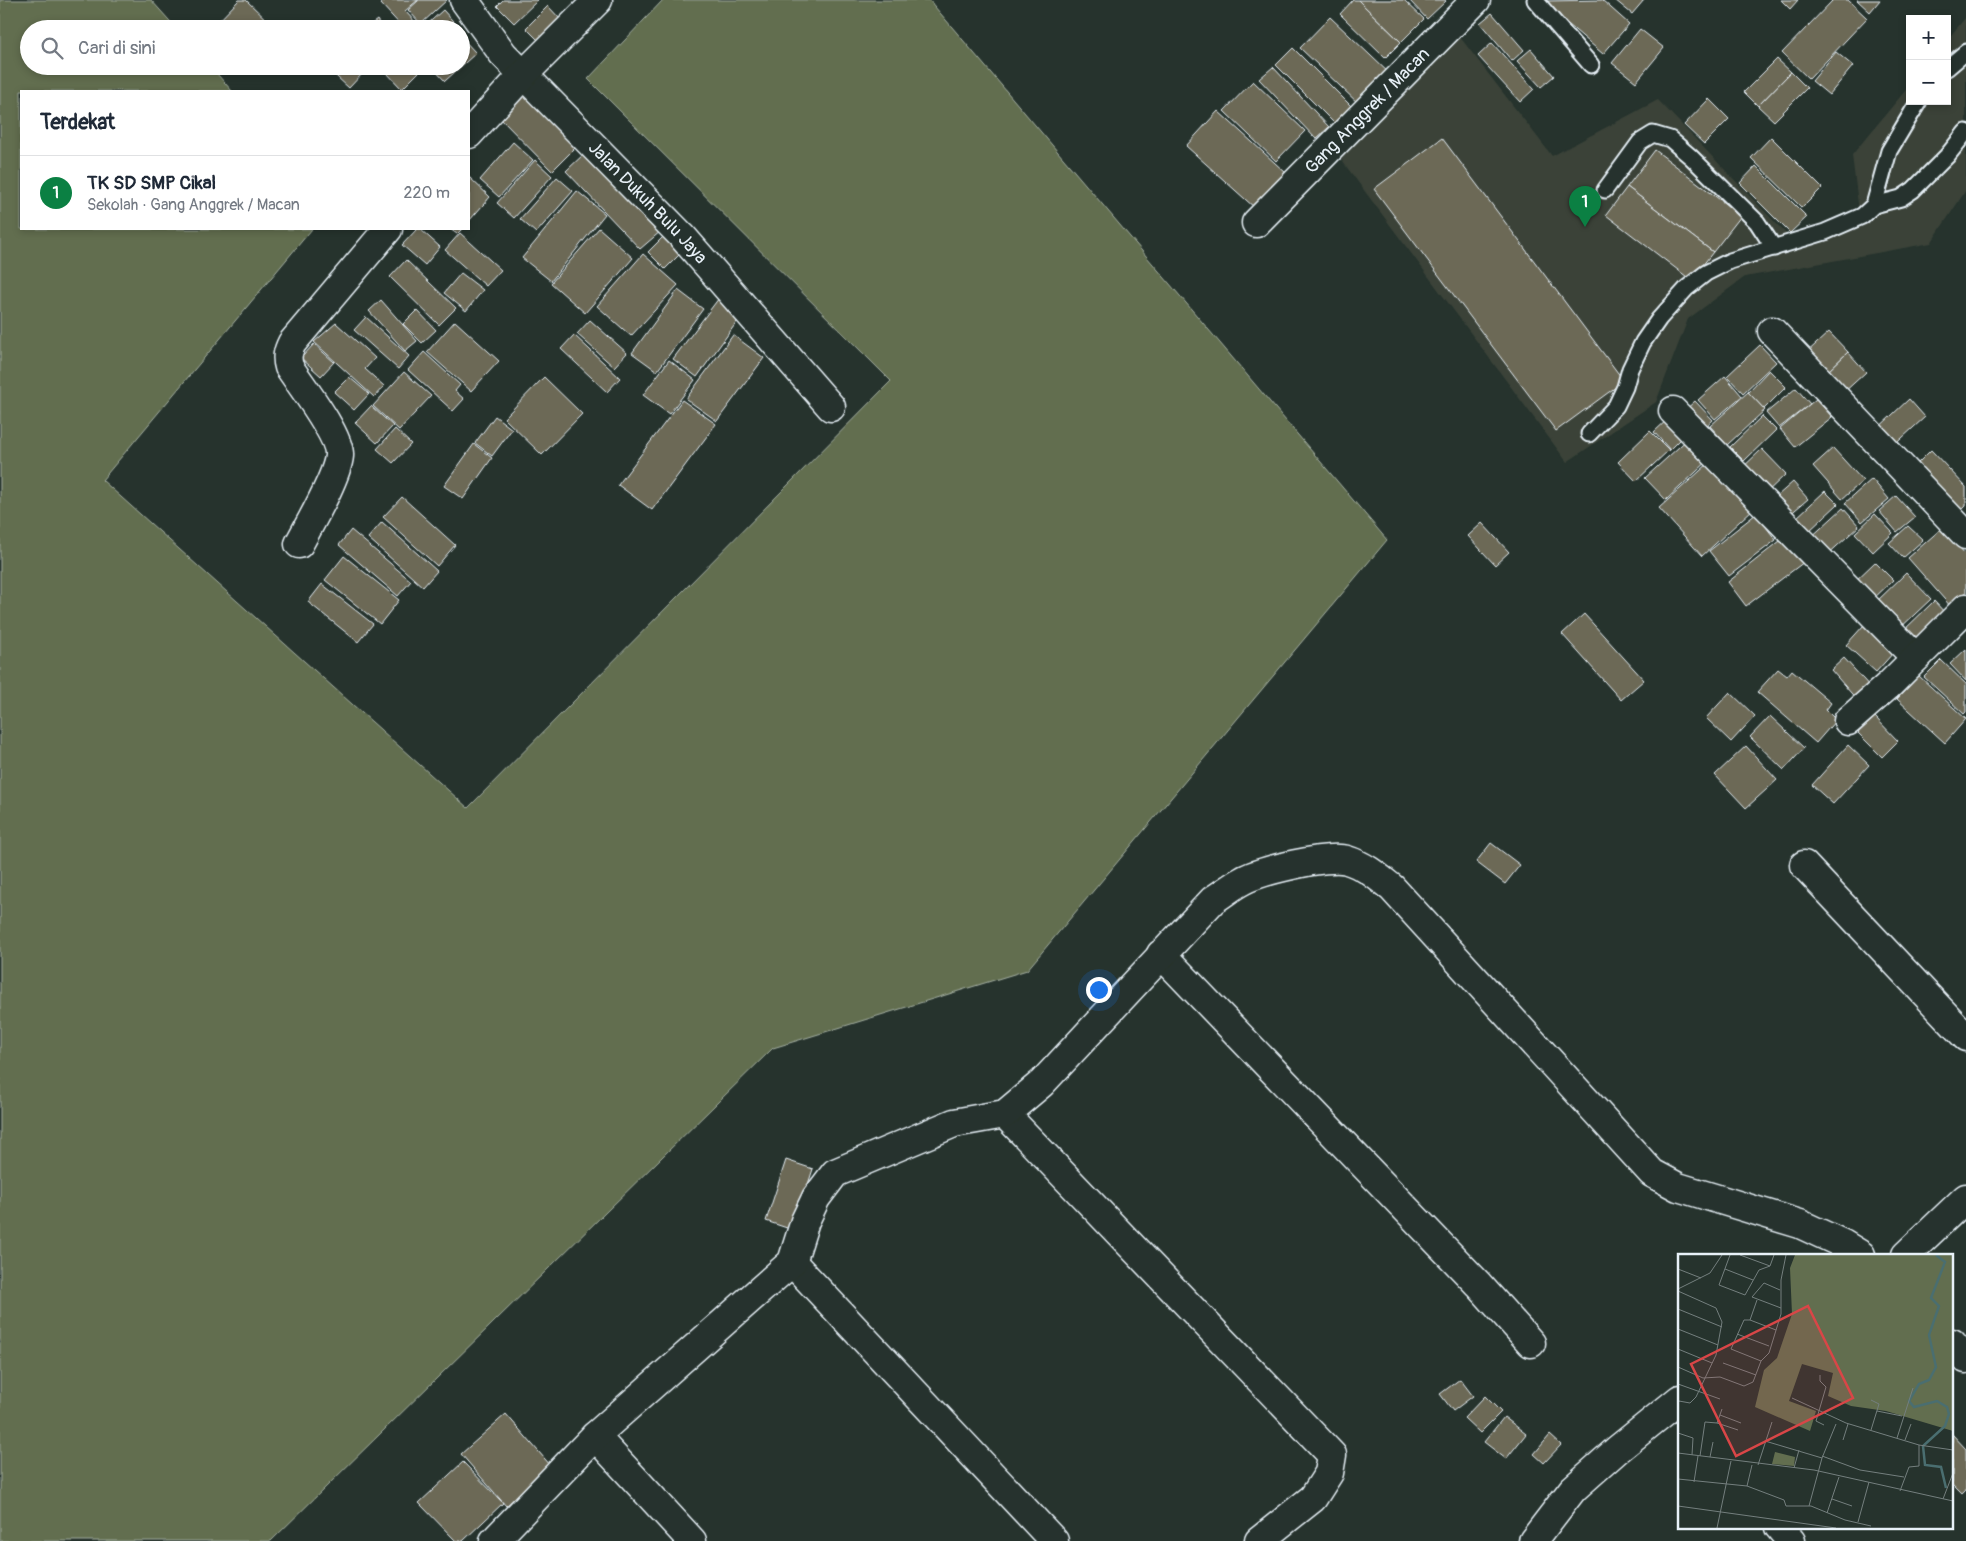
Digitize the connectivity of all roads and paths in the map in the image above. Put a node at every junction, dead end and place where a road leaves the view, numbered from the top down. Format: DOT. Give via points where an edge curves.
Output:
graph roads {
  1 [pos="464,0"];
  2 [pos="598,0"];
  3 [pos="1535,0"];
  4 [pos="1465,3"];
  5 [pos="1966,52"];
  6 [pos="1591,65"];
  7 [pos="1951,65"];
  8 [pos="523,75"];
  9 [pos="1917,105"];
  10 [pos="1966,132"];
  11 [pos="470,133"];
  12 [pos="1605,190"];
  13 [pos="1874,206"];
  14 [pos="1256,223"];
  15 [pos="387,230"];
  16 [pos="1774,248"];
  17 [pos="1772,331"];
  18 [pos="831,407"];
  19 [pos="1674,411"];
  20 [pos="1589,434"];
  21 [pos="1966,535"];
  22 [pos="299,544"];
  23 [pos="1966,608"];
  24 [pos="1916,658"];
  25 [pos="1848,721"];
  26 [pos="1804,865"];
  27 [pos="1161,954"];
  28 [pos="1966,1037"];
  29 [pos="1005,1114"];
  30 [pos="1966,1198"];
  31 [pos="1859,1254"];
  32 [pos="1907,1254"];
  33 [pos="792,1262"];
  34 [pos="1531,1343"];
  35 [pos="1954,1346"];
  36 [pos="1966,1359"];
  37 [pos="1677,1406"];
  38 [pos="596,1436"];
  39 [pos="1780,1528"];
  40 [pos="494,1541"];
  41 [pos="692,1541"];
  42 [pos="1054,1541"];
  43 [pos="1259,1541"];
  44 [pos="1533,1541"];
  45 [pos="1791,1541"];
  1 -- 8 [label="street, Jalan Dukuh Bulu Jaya" via="503,54"];
  2 -- 8 [label="street"];
  3 -- 6 [label="lane"];
  4 -- 14 [label="street, Gang Anggrek / Macan"];
  5 -- 7 [label="lane"];
  8 -- 11 [label="street"];
  8 -- 18 [label="street, Jalan Dukuh Bulu Jaya" via="682,236"];
  9 -- 13 [label="lane" via="1889,150"];
  10 -- 13 [label="lane" via="1913,190 1901,198"];
  12 -- 16 [label="lane" via="1640,142 1653,134 1670,139 1757,222"];
  13 -- 16 [label="lane" via="1862,216 1825,232"];
  15 -- 22 [label="street" via="288,351 289,366 335,436 340,455"];
  16 -- 20 [label="lane" via="1730,261 1706,273 1687,288 1658,319 1643,342 1616,406"];
  17 -- 21 [label="street"];
  19 -- 24 [label="street"];
  23 -- 24 [label="street"];
  24 -- 25 [label="street"];
  26 -- 28 [label="street"];
  27 -- 29 [label="street" via="1042,1083"];
  27 -- 31 [label="street" via="1213,900 1243,880 1275,869 1322,860 1345,859 1366,868 1392,888 1652,1173 1678,1187 1800,1224"];
  27 -- 34 [label="street"];
  29 -- 33 [label="street" via="954,1123 835,1173 816,1198"];
  29 -- 43 [label="street" via="1332,1455 1329,1473 1313,1498"];
  30 -- 32 [label="street"];
  33 -- 38 [label="street"];
  33 -- 42 [label="street"];
  35 -- 36 [label="street"];
  37 -- 44 [label="street" via="1573,1489"];
  38 -- 40 [label="street"];
  38 -- 41 [label="street"];
  39 -- 45 [label="street"];
}
